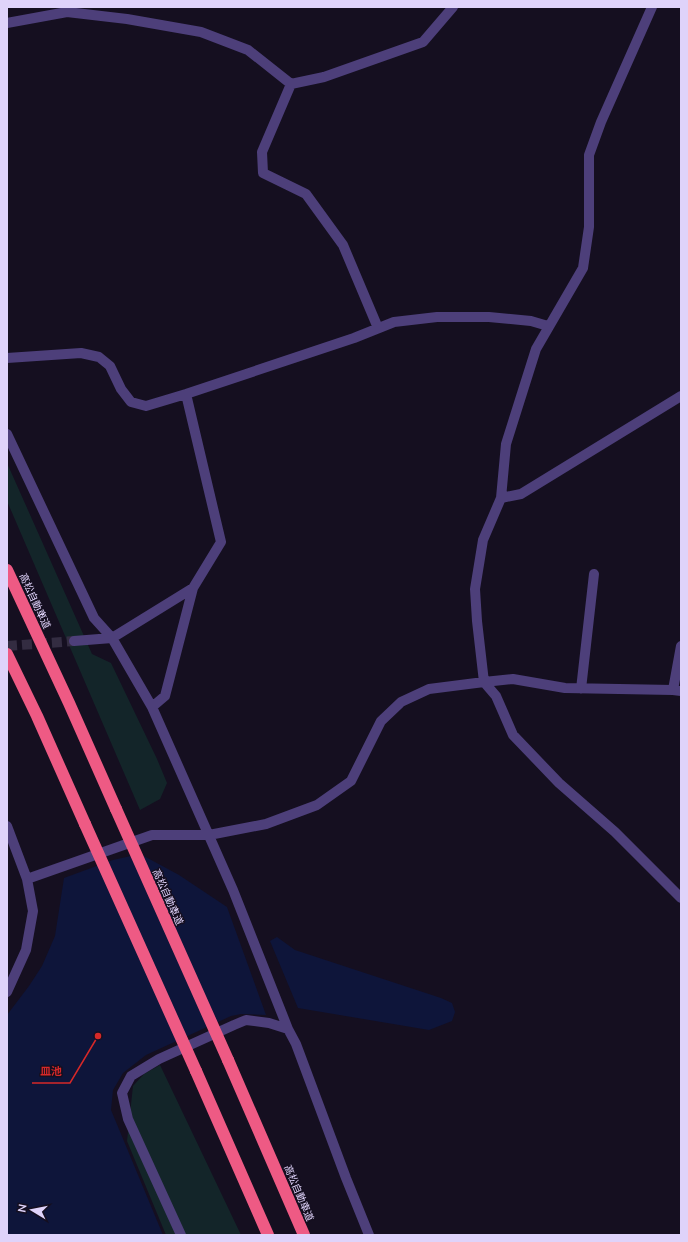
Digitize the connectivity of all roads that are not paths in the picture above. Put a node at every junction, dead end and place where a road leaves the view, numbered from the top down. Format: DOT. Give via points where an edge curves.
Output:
graph roads {
  1 [pos="453,7"];
  2 [pos="652,7"];
  3 [pos="7,23"];
  4 [pos="291,84"];
  5 [pos="548,326"];
  6 [pos="378,328"];
  7 [pos="7,358"];
  8 [pos="186,394"];
  9 [pos="681,396"];
  10 [pos="7,434"];
  11 [pos="501,498"];
  12 [pos="7,570"];
  13 [pos="594,574"];
  14 [pos="193,588"];
  15 [pos="112,638"];
  16 [pos="74,641"];
  17 [pos="681,646"];
  18 [pos="7,654"];
  19 [pos="484,682"];
  20 [pos="581,689"];
  21 [pos="677,690"];
  22 [pos="152,707"];
  23 [pos="7,826"];
  24 [pos="209,835"];
  25 [pos="27,879"];
  26 [pos="681,898"];
  27 [pos="7,992"];
  28 [pos="288,1029"];
  29 [pos="181,1235"];
  30 [pos="268,1235"];
  31 [pos="304,1235"];
  32 [pos="369,1235"];
  1 -- 4 [label="street" via="423,42 324,77"];
  2 -- 5 [label="street" via="589,155 589,227 583,268"];
  3 -- 4 [label="street" via="68,12 201,32 248,50"];
  4 -- 6 [label="street" via="262,152 263,173 306,194 343,245"];
  5 -- 6 [label="street" via="531,320 444,317 394,322"];
  5 -- 11 [label="street" via="536,349 506,444"];
  6 -- 8 [label="street"];
  7 -- 8 [label="street" via="81,353 98,357 110,366 121,389 131,402 146,406"];
  8 -- 14 [label="street" via="221,542"];
  9 -- 11 [label="street" via="521,494"];
  10 -- 15 [label="street" via="94,618"];
  11 -- 19 [label="street" via="483,540 475,589 476,621"];
  12 -- 31 [label="highway, 高松自動車道, bridge" via="69,703"];
  13 -- 20 [label="street"];
  14 -- 15 [label="street"];
  14 -- 22 [label="street" via="166,696"];
  15 -- 16 [label="street"];
  15 -- 22 [label="street"];
  17 -- 21 [label="street"];
  18 -- 30 [label="highway, bridge"];
  19 -- 20 [label="street" via="513,679"];
  19 -- 24 [label="street" via="429,689 401,702 381,721 350,781 317,805 266,824"];
  19 -- 26 [label="street" via="496,696 513,735 559,784 615,832"];
  20 -- 21 [label="street"];
  22 -- 24 [label="street"];
  23 -- 25 [label="street"];
  24 -- 25 [label="street" via="152,835"];
  24 -- 28 [label="street"];
  25 -- 27 [label="street" via="33,911 26,950"];
  28 -- 29 [label="street" via="246,1020 159,1059 131,1076 122,1093 128,1119"];
  28 -- 32 [label="street"];
}
